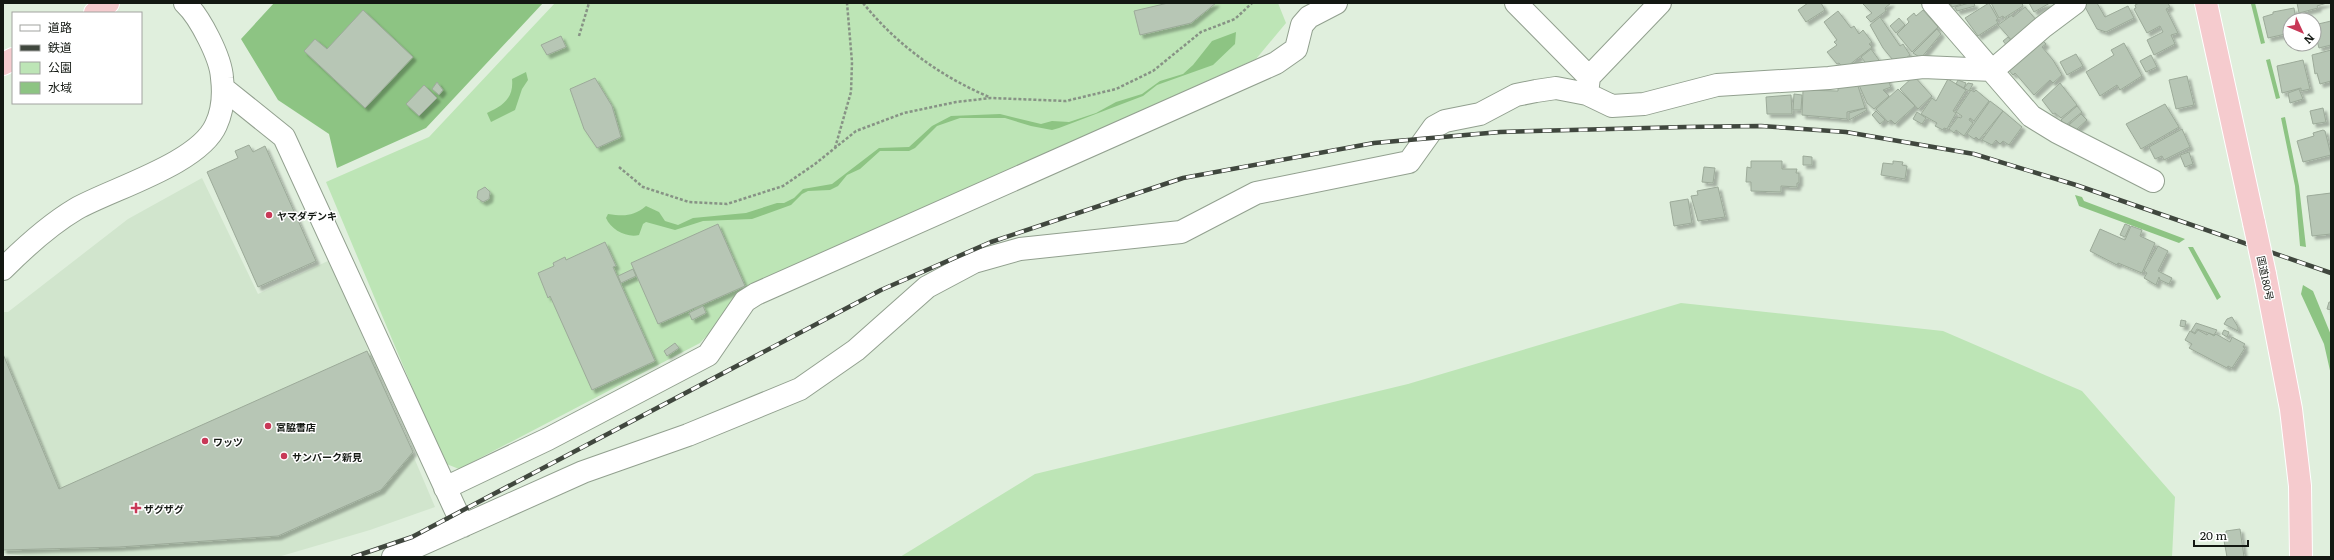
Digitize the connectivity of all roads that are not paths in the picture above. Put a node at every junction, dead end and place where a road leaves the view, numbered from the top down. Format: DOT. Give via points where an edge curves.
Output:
graph roads {
  1 [pos="108,3"];
  2 [pos="185,3"];
  3 [pos="1336,3"];
  4 [pos="1516,3"];
  5 [pos="1660,3"];
  6 [pos="1933,3"];
  7 [pos="2075,3"];
  8 [pos="2206,3"];
  9 [pos="96,12"];
  10 [pos="12,60"];
  11 [pos="3,64"];
  12 [pos="1993,70"];
  13 [pos="1588,85"];
  14 [pos="223,88"];
  15 [pos="2153,181"];
  16 [pos="3,269"];
  17 [pos="445,488"];
  18 [pos="463,526"];
  19 [pos="393,557"];
  20 [pos="2301,557"];
  1 -- 9 [label="highway"];
  2 -- 14 [label="street" via="210,42 221,65"];
  3 -- 17 [label="street" via="1309,17 1302,25 1296,49 1276,63 756,294 745,301 708,355 548,439"];
  4 -- 13 [label="street"];
  5 -- 13 [label="street"];
  6 -- 12 [label="street"];
  7 -- 12 [label="street"];
  8 -- 20 [label="highway, 国道180号, bridge" via="2265,274 2291,409 2300,486"];
  10 -- 11 [label="highway"];
  12 -- 13 [label="street" via="1923,67 1829,78 1717,85 1644,104 1612,106"];
  12 -- 15 [label="street" via="2031,116"];
  13 -- 18 [label="street" via="1516,95 1480,114 1445,121 1434,127 1409,162 1256,193 1181,232 1020,249 974,262 927,287 856,350 800,389 688,435 583,472"];
  14 -- 16 [label="street" via="222,108 216,127 196,149 137,182 76,210 26,246"];
  14 -- 17 [label="street" via="284,137"];
  17 -- 18 [label="street"];
  18 -- 19 [label="street"];
}
